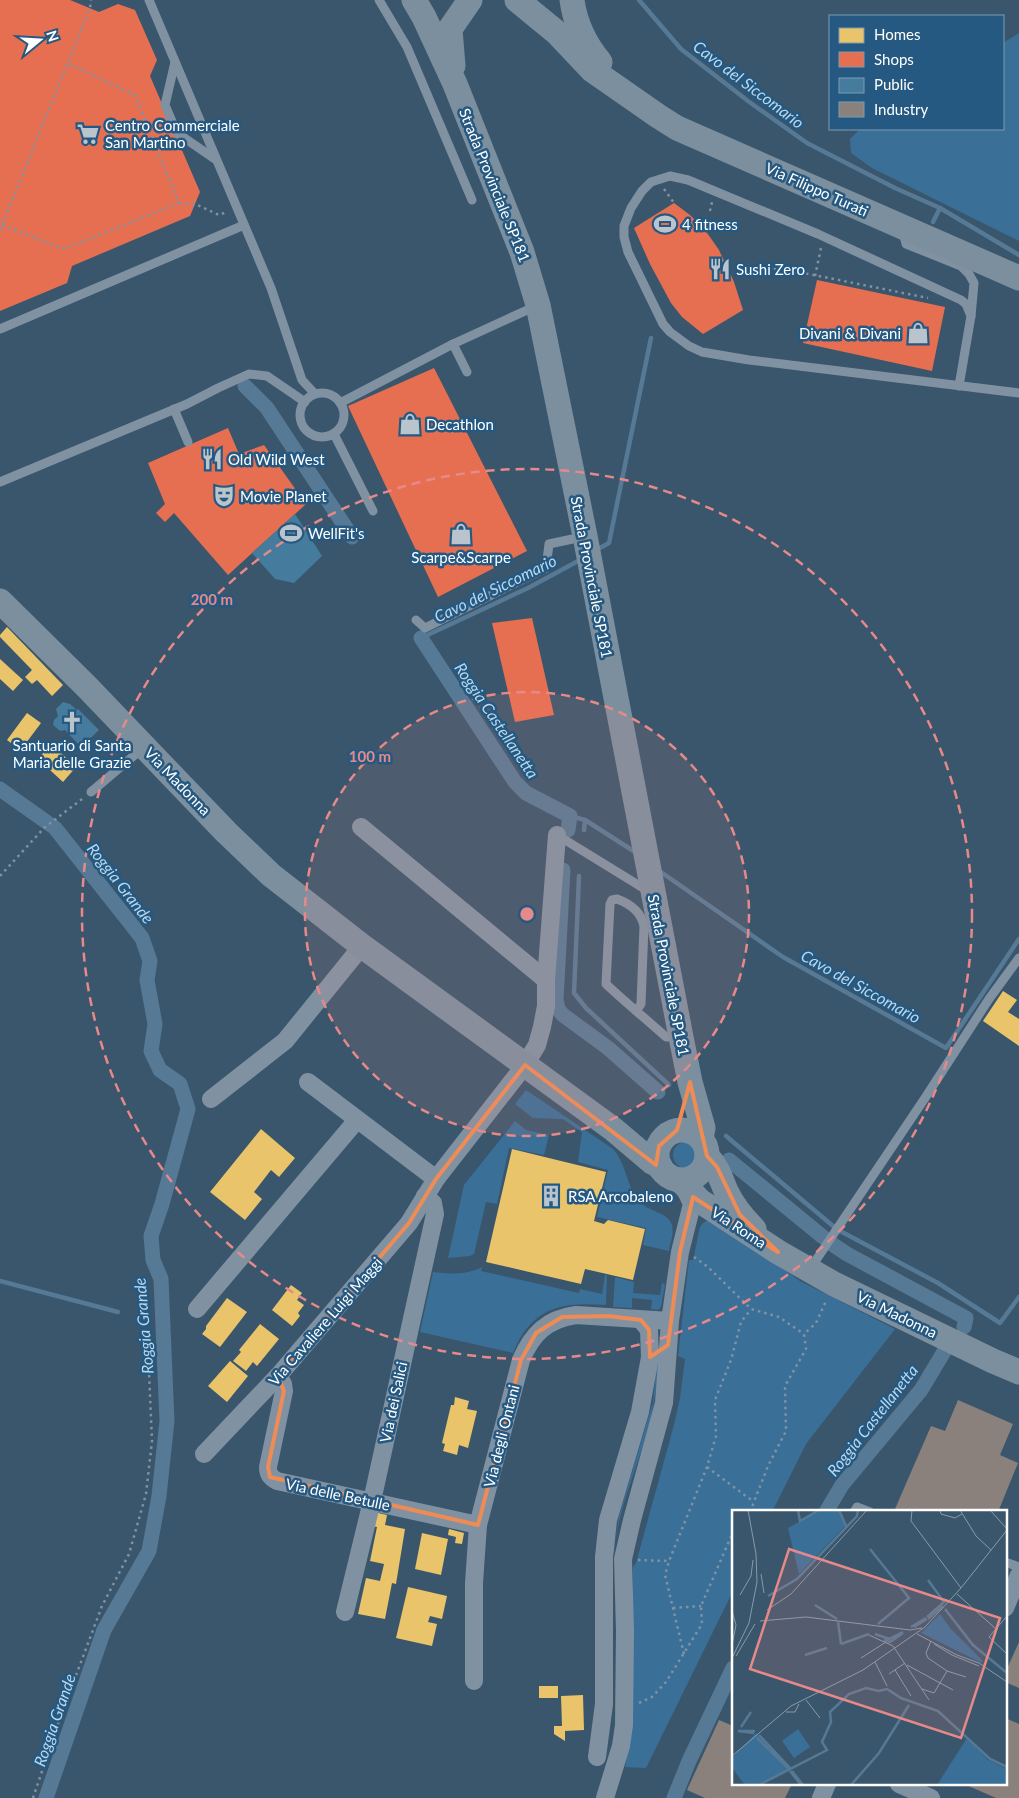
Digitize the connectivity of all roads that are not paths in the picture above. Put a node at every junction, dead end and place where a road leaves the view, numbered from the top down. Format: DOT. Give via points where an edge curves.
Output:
graph roads {
  1 [pos="149,0"];
  2 [pos="379,0"];
  3 [pos="414,0"];
  4 [pos="470,0"];
  5 [pos="517,0"];
  6 [pos="572,0"];
  7 [pos="175,62"];
  8 [pos="454,84"];
  9 [pos="622,89"];
  10 [pos="216,159"];
  11 [pos="472,200"];
  12 [pos="244,226"];
  13 [pos="901,227"];
  14 [pos="1019,278"];
  15 [pos="538,305"];
  16 [pos="971,316"];
  17 [pos="0,329"];
  18 [pos="453,344"];
  19 [pos="466,372"];
  20 [pos="959,386"];
  21 [pos="1019,393"];
  22 [pos="316,394"];
  23 [pos="305,402"];
  24 [pos="340,403"];
  25 [pos="174,409"];
  26 [pos="334,434"];
  27 [pos="188,442"];
  28 [pos="0,482"];
  29 [pos="373,510"];
  30 [pos="585,536"];
  31 [pos="1,605"];
  32 [pos="416,620"];
  33 [pos="145,746"];
  34 [pos="91,792"];
  35 [pos="361,827"];
  36 [pos="557,835"];
  37 [pos="653,894"];
  38 [pos="362,946"];
  39 [pos="1019,958"];
  40 [pos="546,980"];
  41 [pos="636,1011"];
  42 [pos="681,1037"];
  43 [pos="525,1065"];
  44 [pos="308,1082"];
  45 [pos="690,1082"];
  46 [pos="211,1099"];
  47 [pos="357,1120"];
  48 [pos="613,1129"];
  49 [pos="671,1134"];
  50 [pos="704,1147"];
  51 [pos="660,1166"];
  52 [pos="436,1179"];
  53 [pos="680,1180"];
  54 [pos="425,1196"];
  55 [pos="715,1211"];
  56 [pos="687,1223"];
  57 [pos="778,1252"];
  58 [pos="810,1270"];
  59 [pos="197,1309"];
  60 [pos="641,1320"];
  61 [pos="670,1321"];
  62 [pos="668,1345"];
  63 [pos="650,1358"];
  64 [pos="1019,1372"];
  65 [pos="278,1376"];
  66 [pos="204,1454"];
  67 [pos="372,1501"];
  68 [pos="478,1525"];
  69 [pos="604,1558"];
  70 [pos="623,1559"];
  71 [pos="1006,1562"];
  72 [pos="1019,1567"];
  73 [pos="1019,1575"];
  74 [pos="1006,1606"];
  75 [pos="345,1612"];
  76 [pos="474,1681"];
  77 [pos="614,1704"];
  78 [pos="597,1757"];
  79 [pos="826,1786"];
  80 [pos="907,1786"];
  81 [pos="928,1792"];
  82 [pos="604,1798"];
  83 [pos="821,1798"];
  1 -- 7 [label="lane"];
  2 -- 11 [label="lane" via="406,47"];
  3 -- 8 [label="street, Strada Provinciale SP181"];
  4 -- 8 [label="street, Strada Provinciale SP181" via="450,29"];
  5 -- 9 [label="street, Via Filippo Turati" via="556,32 592,70"];
  6 -- 9 [label="street, Via Filippo Turati" via="580,32"];
  7 -- 10 [label="lane"];
  7 -- 10 [label="lane" via="164,105 177,133"];
  8 -- 15 [label="street, Strada Provinciale SP181" via="522,252"];
  9 -- 13 [label="street, Via Filippo Turati" via="678,128"];
  10 -- 12 [label="lane"];
  12 -- 17 [label="lane"];
  12 -- 22 [label="lane" via="272,288 302,380"];
  13 -- 14 [label="street, Via Filippo Turati"];
  13 -- 16 [label="lane" via="906,244 961,266 969,274 974,283"];
  15 -- 18 [label="lane"];
  15 -- 30 [label="street, Strada Provinciale SP181"];
  16 -- 20 [label="lane"];
  16 -- 20 [label="lane" via="966,304 937,289 688,180 670,176 651,182 631,208 624,226 628,252 663,324 702,352"];
  18 -- 19 [label="lane"];
  18 -- 24 [label="lane"];
  20 -- 21 [label="lane"];
  22 -- 23 [label="lane"];
  22 -- 24 [label="lane" via="329,395"];
  23 -- 25 [label="lane" via="267,376 249,374"];
  23 -- 26 [label="lane" via="300,421 308,432 320,437"];
  24 -- 26 [label="lane" via="344,416"];
  25 -- 27 [label="lane"];
  25 -- 28 [label="lane"];
  26 -- 29 [label="lane"];
  30 -- 32 [label="lane" via="548,544 546,568 425,628"];
  30 -- 37 [label="street, Strada Provinciale SP181"];
  31 -- 33 [label="street, Via Madonna"];
  33 -- 34 [label="lane"];
  33 -- 38 [label="street, Via Madonna" via="249,855"];
  35 -- 40 [label="street"];
  36 -- 37 [label="lane"];
  36 -- 40 [label="street"];
  37 -- 42 [label="street, Strada Provinciale SP181"];
  38 -- 43 [label="street, Via Madonna"];
  38 -- 46 [label="street" via="285,1041"];
  39 -- 58 [label="lane"];
  40 -- 43 [label="street" via="542,1027 537,1045"];
  41 -- 41 [label="lane" via="606,984 610,904 617,899 638,911 644,926 641,1004"];
  41 -- 42 [label="lane" via="666,1037"];
  42 -- 45 [label="street, Strada Provinciale SP181"];
  43 -- 48 [label="street, Via Madonna"];
  43 -- 52 [label="street, Via Cavaliere Luigi Maggi"];
  44 -- 47 [label="street"];
  45 -- 49 [label="street, Strada Provinciale SP181" via="685,1108"];
  45 -- 50 [label="street, Strada Provinciale SP181" via="703,1128"];
  47 -- 52 [label="street"];
  47 -- 59 [label="street"];
  48 -- 49 [label="street, Via Madonna" via="641,1140"];
  48 -- 51 [label="street, Via Madonna"];
  49 -- 50 [label="street" via="686,1130 694,1132"];
  49 -- 51 [label="street" via="659,1146"];
  50 -- 53 [label="street" via="705,1164 696,1176"];
  50 -- 57 [label="street, Via Roma" via="740,1215"];
  51 -- 53 [label="street" via="672,1178"];
  52 -- 54 [label="street, Via Cavaliere Luigi Maggi"];
  53 -- 55 [label="street, Via Roma"];
  53 -- 56 [label="street" via="692,1204"];
  54 -- 65 [label="street, Via Cavaliere Luigi Maggi" via="409,1223"];
  54 -- 67 [label="street, Via dei Salici" via="433,1203 435,1214"];
  55 -- 56 [label="street" via="698,1215"];
  55 -- 57 [label="street, Via Roma"];
  56 -- 61 [label="street"];
  57 -- 58 [label="street, Via Madonna"];
  58 -- 64 [label="street, Via Madonna"];
  60 -- 61 [label="street, Via degli Ontani"];
  60 -- 63 [label="street" via="649,1330"];
  60 -- 68 [label="street, Via degli Ontani" via="576,1315 562,1317 536,1333 521,1360"];
  61 -- 62 [label="street"];
  62 -- 63 [label="street"];
  62 -- 70 [label="street" via="664,1403"];
  63 -- 69 [label="street" via="640,1412 608,1520"];
  65 -- 66 [label="street, Via Cavaliere Luigi Maggi"];
  65 -- 67 [label="street, Via delle Betulle" via="284,1391 268,1466 270,1476 277,1481"];
  67 -- 68 [label="street, Via delle Betulle"];
  67 -- 75 [label="street, Via dei Salici"];
  68 -- 76 [label="street, Via degli Ontani" via="474,1583"];
  69 -- 70 [label="lane"];
  69 -- 77 [label="street"];
  70 -- 77 [label="street" via="626,1631"];
  71 -- 72 [label="lane"];
  73 -- 74 [label="street"];
  77 -- 78 [label="street" via="602,1729"];
  77 -- 82 [label="street" via="624,1725 621,1746"];
  79 -- 83 [label="street"];
  80 -- 81 [label="street"];
}
